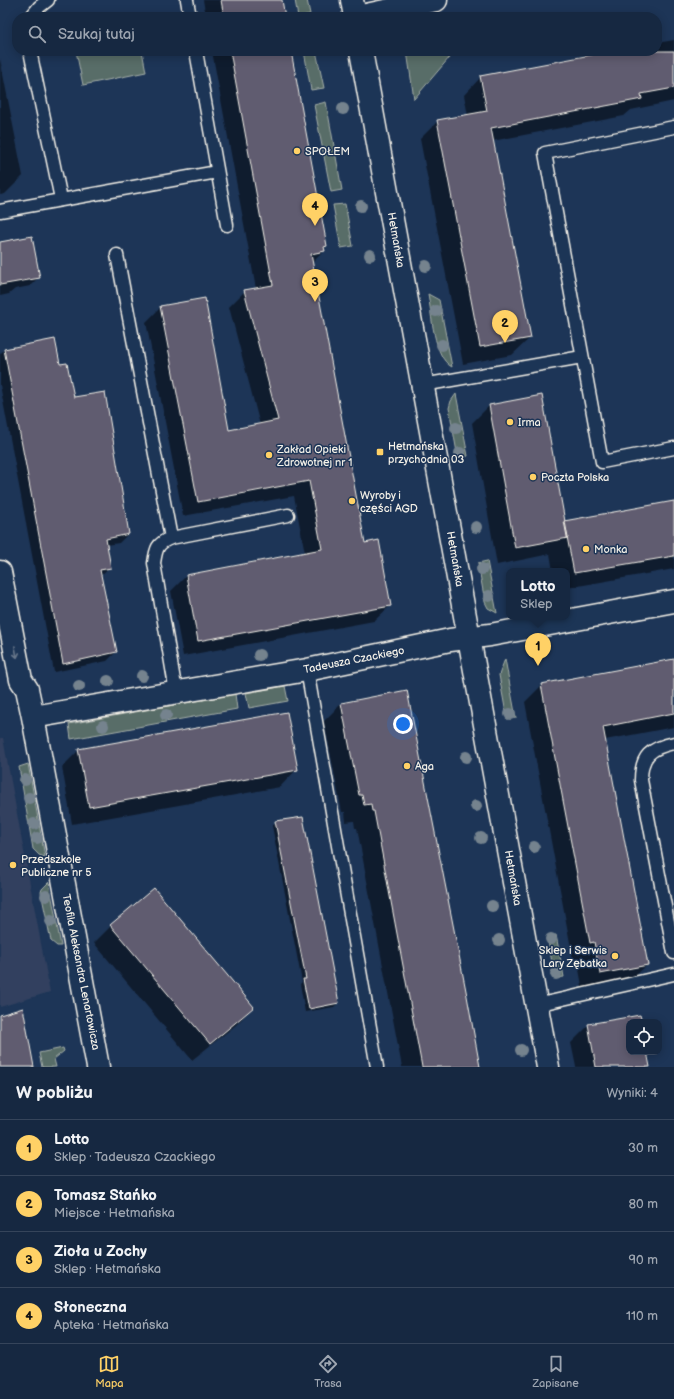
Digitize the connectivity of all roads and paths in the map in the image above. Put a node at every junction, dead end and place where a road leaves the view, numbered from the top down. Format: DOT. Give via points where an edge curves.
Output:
graph roads {
  1 [pos="48,0"];
  2 [pos="187,0"];
  3 [pos="352,0"];
  4 [pos="436,0"];
  5 [pos="35,12"];
  6 [pos="189,12"];
  7 [pos="355,12"];
  8 [pos="380,12"];
  9 [pos="31,56"];
  10 [pos="197,56"];
  11 [pos="362,56"];
  12 [pos="674,127"];
  13 [pos="217,172"];
  14 [pos="61,200"];
  15 [pos="0,211"];
  16 [pos="227,225"];
  17 [pos="117,255"];
  18 [pos="582,358"];
  19 [pos="423,385"];
  20 [pos="674,448"];
  21 [pos="288,515"];
  22 [pos="171,538"];
  23 [pos="0,572"];
  24 [pos="674,601"];
  25 [pos="3,604"];
  26 [pos="469,639"];
  27 [pos="307,670"];
  28 [pos="176,692"];
  29 [pos="33,717"];
  30 [pos="674,743"];
  31 [pos="674,953"];
  32 [pos="674,974"];
  33 [pos="536,1005"];
  34 [pos="98,1067"];
  35 [pos="377,1067"];
  36 [pos="548,1067"];
  1 -- 5 [label="lane"];
  2 -- 6 [label="lane"];
  3 -- 7 [label="street"];
  4 -- 8 [label="street"];
  9 -- 14 [label="lane"];
  10 -- 13 [label="lane"];
  11 -- 19 [label="street, Hetmańska"];
  12 -- 18 [label="lane" via="545,153"];
  13 -- 14 [label="lane"];
  13 -- 16 [label="lane"];
  14 -- 15 [label="lane"];
  17 -- 22 [label="lane"];
  18 -- 19 [label="lane"];
  18 -- 20 [label="lane" via="602,462"];
  19 -- 26 [label="street, Hetmańska"];
  21 -- 22 [label="lane"];
  22 -- 28 [label="lane" via="156,549 154,563"];
  23 -- 25 [label="street, Teofila Aleksandra Lenartowicza"];
  24 -- 26 [label="street, Tadeusza Czackiego"];
  25 -- 29 [label="street, Teofila Aleksandra Lenartowicza, one-way" via="21,680 27,688"];
  26 -- 27 [label="street, Tadeusza Czackiego" via="450,640"];
  26 -- 33 [label="street, Hetmańska"];
  27 -- 28 [label="street, Tadeusza Czackiego"];
  27 -- 35 [label="lane"];
  28 -- 29 [label="street, Tadeusza Czackiego"];
  29 -- 34 [label="street, Teofila Aleksandra Lenartowicza"];
  30 -- 31 [label="lane" via="661,746 649,753 641,766 641,780"];
  32 -- 33 [label="lane"];
  33 -- 36 [label="street, Hetmańska"];
}
